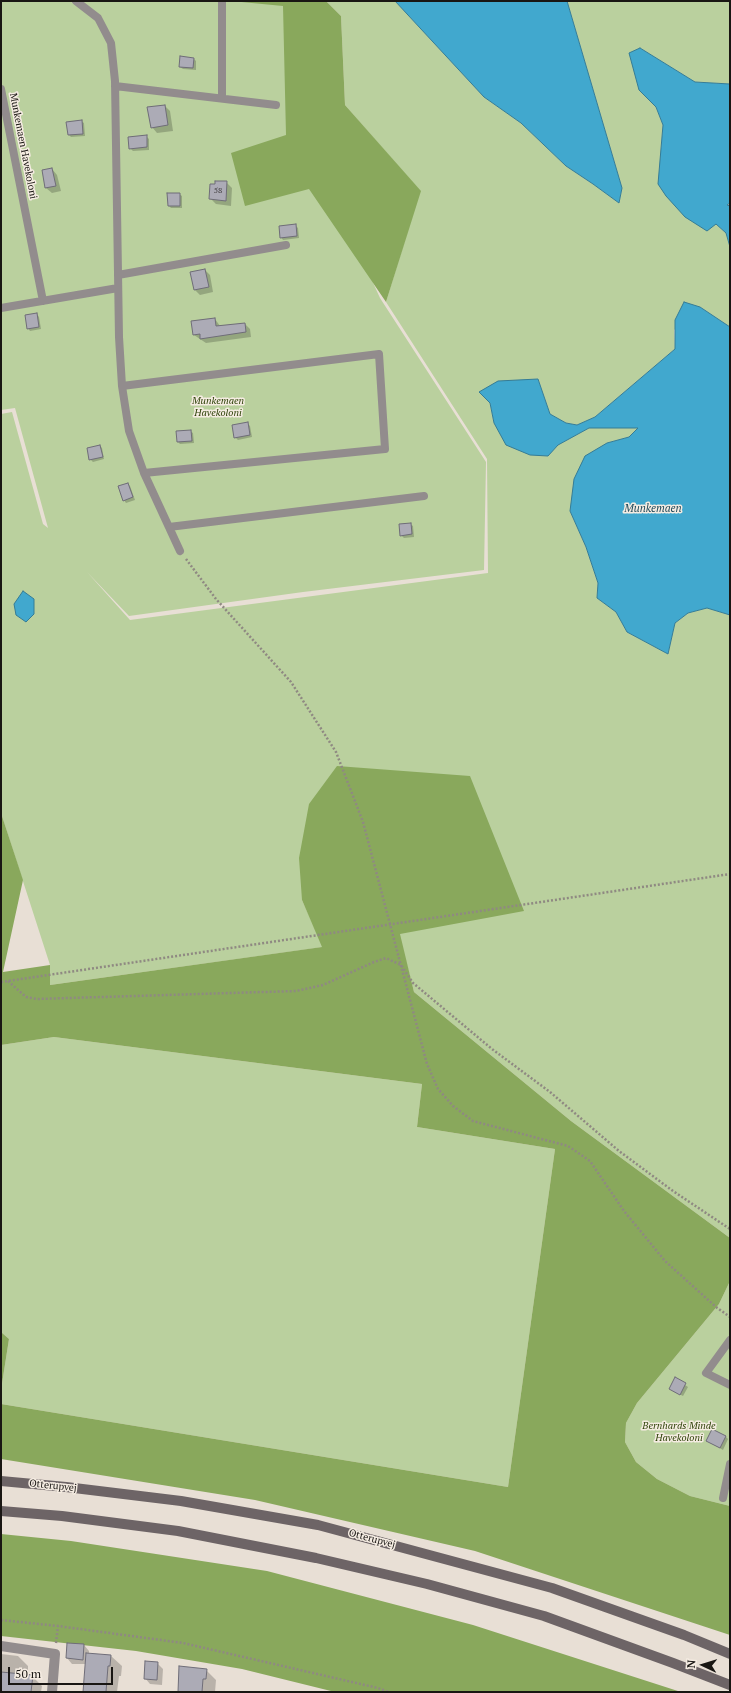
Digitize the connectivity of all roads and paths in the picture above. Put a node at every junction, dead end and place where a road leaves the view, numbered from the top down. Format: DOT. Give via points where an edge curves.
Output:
graph roads {
  1 [pos="76,1"];
  2 [pos="222,1"];
  3 [pos="115,86"];
  4 [pos="1,89"];
  5 [pos="222,98"];
  6 [pos="276,105"];
  7 [pos="286,245"];
  8 [pos="118,275"];
  9 [pos="118,288"];
  10 [pos="43,301"];
  11 [pos="1,308"];
  12 [pos="122,386"];
  13 [pos="144,473"];
  14 [pos="424,496"];
  15 [pos="169,527"];
  16 [pos="180,551"];
  17 [pos="730,874"];
  18 [pos="391,924"];
  19 [pos="401,965"];
  20 [pos="8,981"];
  21 [pos="1,982"];
  22 [pos="730,1229"];
  23 [pos="730,1317"];
  24 [pos="730,1340"];
  25 [pos="730,1385"];
  26 [pos="730,1464"];
  27 [pos="1,1481"];
  28 [pos="723,1498"];
  29 [pos="1,1511"];
  30 [pos="1,1620"];
  31 [pos="58,1626"];
  32 [pos="1,1646"];
  33 [pos="55,1654"];
  34 [pos="730,1654"];
  35 [pos="730,1685"];
  36 [pos="52,1692"];
  37 [pos="389,1692"];
  1 -- 3 [label="lane" via="98,18 111,43"];
  2 -- 5 [label="lane"];
  3 -- 5 [label="lane"];
  3 -- 8 [label="lane"];
  4 -- 10 [label="lane, Munkemaen Havekoloni"];
  5 -- 6 [label="lane"];
  7 -- 8 [label="lane"];
  8 -- 9 [label="lane"];
  9 -- 10 [label="lane"];
  9 -- 12 [label="lane"];
  10 -- 11 [label="lane"];
  12 -- 13 [label="lane" via="129,431"];
  12 -- 13 [label="lane" via="379,354 385,449"];
  13 -- 15 [label="lane"];
  14 -- 15 [label="lane"];
  15 -- 16 [label="lane"];
  16 -- 18 [label="path" via="216,599 291,682 336,752 363,822"];
  17 -- 18 [label="path"];
  18 -- 19 [label="path"];
  18 -- 20 [label="path"];
  19 -- 20 [label="path" via="386,958 323,985 296,992 37,999 26,997"];
  19 -- 22 [label="path" via="413,983 492,1049 550,1092 619,1151"];
  19 -- 23 [label="path" via="427,1064 438,1089 453,1106 473,1121 568,1146 590,1161 624,1211 665,1261"];
  20 -- 21 [label="path"];
  24 -- 25 [label="lane" via="706,1373"];
  26 -- 28 [label="lane"];
  27 -- 34 [label="main road, Otterupvej" via="181,1501 318,1525 552,1588"];
  29 -- 35 [label="main road" via="178,1531 316,1558 420,1582 544,1616"];
  30 -- 31 [label="path"];
  31 -- 33 [label="path"];
  31 -- 37 [label="path" via="183,1643"];
  32 -- 33 [label="street"];
  33 -- 36 [label="street"];
}
